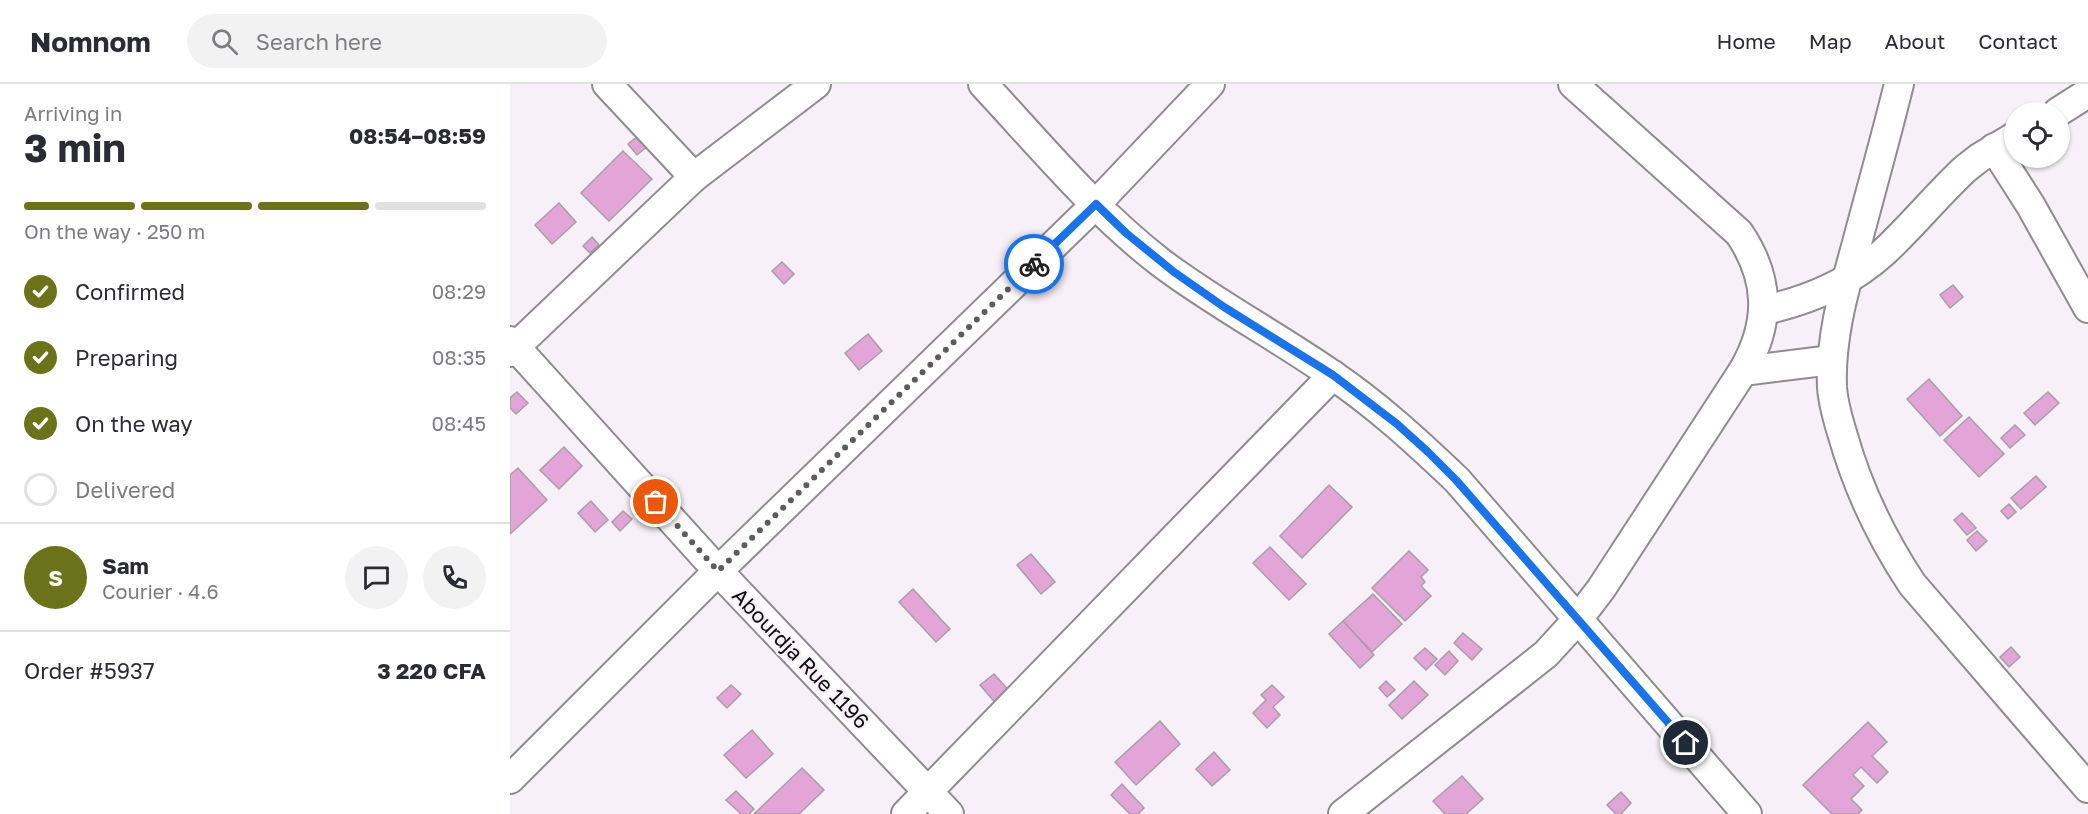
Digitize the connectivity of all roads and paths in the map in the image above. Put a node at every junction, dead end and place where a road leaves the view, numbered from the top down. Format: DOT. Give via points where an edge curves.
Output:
graph roads {
  1 [pos="607,84"];
  2 [pos="816,84"];
  3 [pos="982,84"];
  4 [pos="1210,84"];
  5 [pos="1573,84"];
  6 [pos="1899,84"];
  7 [pos="2088,93"];
  8 [pos="2070,104"];
  9 [pos="2004,142"];
  10 [pos="2015,168"];
  11 [pos="694,177"];
  12 [pos="1096,204"];
  13 [pos="1847,279"];
  14 [pos="2088,308"];
  15 [pos="1764,310"];
  16 [pos="512,346"];
  17 [pos="1832,360"];
  18 [pos="1743,371"];
  19 [pos="1333,375"];
  20 [pos="718,571"];
  21 [pos="1578,619"];
  22 [pos="510,779"];
  23 [pos="2088,788"];
  24 [pos="927,792"];
  25 [pos="906,814"];
  26 [pos="949,814"];
  27 [pos="1343,814"];
  28 [pos="1747,814"];
  1 -- 11 [label="street"];
  2 -- 11 [label="street"];
  3 -- 12 [label="street"];
  4 -- 12 [label="street"];
  5 -- 15 [label="street" via="1739,233 1755,261"];
  6 -- 13 [label="street"];
  7 -- 8 [label="street"];
  9 -- 13 [label="street" via="1952,181 1883,253"];
  10 -- 14 [label="street" via="2031,206"];
  11 -- 16 [label="street"];
  12 -- 19 [label="street" via="1190,284"];
  12 -- 20 [label="street"];
  13 -- 15 [label="street" via="1807,298"];
  13 -- 17 [label="street"];
  15 -- 18 [label="street" via="1758,342"];
  16 -- 20 [label="street, Abourdja Rue 1196"];
  17 -- 18 [label="street"];
  17 -- 23 [label="street" via="1832,389 1851,464 1894,557 1912,584"];
  18 -- 21 [label="street"];
  19 -- 21 [label="street" via="1397,424 1456,480"];
  19 -- 24 [label="street"];
  20 -- 22 [label="street"];
  20 -- 24 [label="street, Abourdja Rue 1196"];
  21 -- 27 [label="street" via="1546,654"];
  21 -- 28 [label="street"];
  24 -- 25 [label="street"];
  24 -- 26 [label="street, Abourdja Rue 1196"];
}
